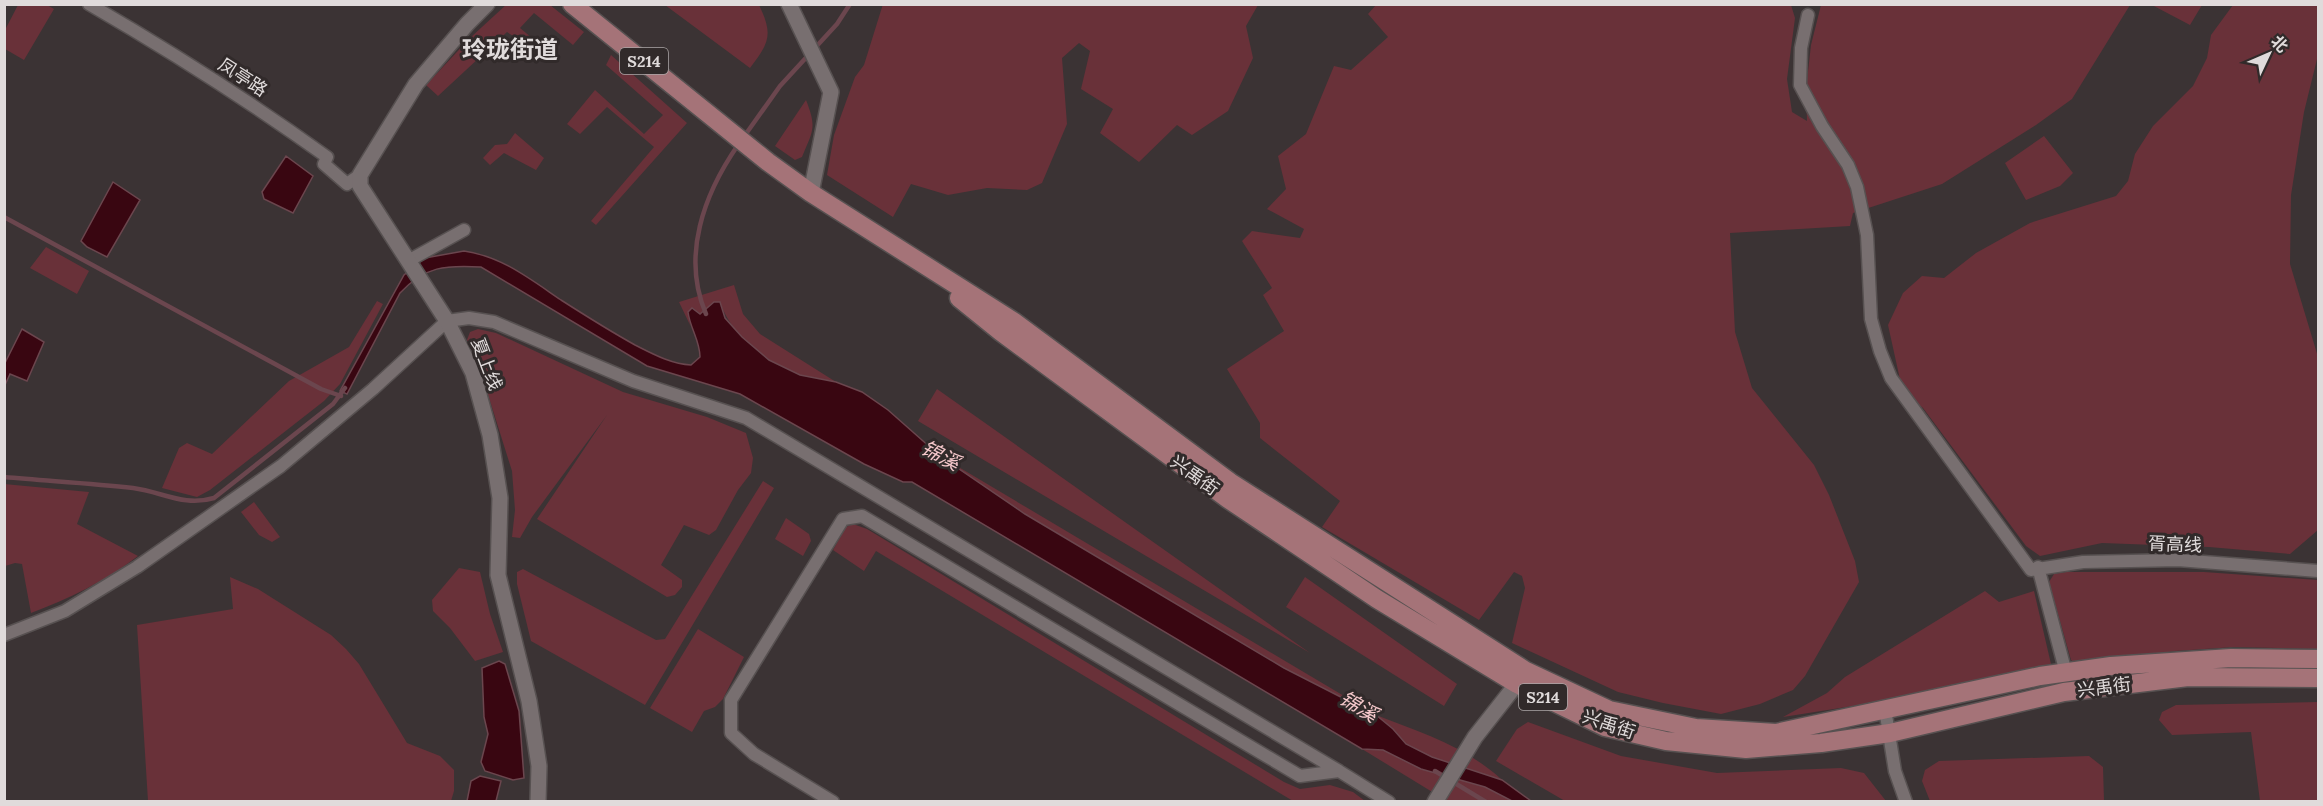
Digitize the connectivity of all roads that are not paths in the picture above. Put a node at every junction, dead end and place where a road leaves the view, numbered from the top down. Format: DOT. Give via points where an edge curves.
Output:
graph roads {
  1 [pos="88,4"];
  2 [pos="487,4"];
  3 [pos="572,4"];
  4 [pos="789,4"];
  5 [pos="1808,15"];
  6 [pos="360,175"];
  7 [pos="811,193"];
  8 [pos="464,230"];
  9 [pos="408,261"];
  10 [pos="447,321"];
  11 [pos="2034,569"];
  12 [pos="2319,571"];
  13 [pos="4,635"];
  14 [pos="2319,659"];
  15 [pos="2066,673"];
  16 [pos="1521,678"];
  17 [pos="2319,678"];
  18 [pos="1885,709"];
  19 [pos="1890,733"];
  20 [pos="1339,771"];
  21 [pos="538,801"];
  22 [pos="833,801"];
  23 [pos="1389,801"];
  24 [pos="1435,801"];
  25 [pos="1906,801"];
  1 -- 6 [label="street, 凤亭路" via="255,105 327,157 324,164 347,184"];
  2 -- 6 [label="street" via="416,84"];
  3 -- 7 [label="main road, S214" via="713,120"];
  4 -- 7 [label="street" via="831,92"];
  5 -- 11 [label="street" via="1801,48 1800,85 1857,187 1867,235 1871,319 1891,378"];
  6 -- 9 [label="street, 夏上线" via="360,186"];
  7 -- 16 [label="main road, 兴禹街 / S214" via="1013,321 1230,482"];
  8 -- 9 [label="street"];
  9 -- 10 [label="street, 夏上线"];
  10 -- 13 [label="street" via="281,466 85,600"];
  10 -- 20 [label="street" via="469,318 494,322 633,381 746,418"];
  10 -- 21 [label="street, 夏上线" via="473,373 490,435 500,498 498,575 529,701 539,766"];
  11 -- 12 [label="street, 胥高线" via="2083,561 2178,560"];
  11 -- 15 [label="street"];
  14 -- 15 [label="main road, 兴禹街 / S214" via="2231,658"];
  15 -- 18 [label="main road, 兴禹街 / S214"];
  16 -- 18 [label="main road, 兴禹街 / S214" via="1609,710 1696,728 1776,733"];
  16 -- 19 [label="main road, 兴禹街 / S214" via="1605,727 1666,741 1746,750"];
  16 -- 24 [label="street"];
  17 -- 19 [label="main road, 兴禹街 / S214" via="2188,677 2064,692"];
  18 -- 19 [label="street"];
  19 -- 25 [label="street" via="1895,771"];
  20 -- 22 [label="street" via="1300,776 862,516 843,519 731,700 731,733 754,754"];
  20 -- 23 [label="street"];
}
